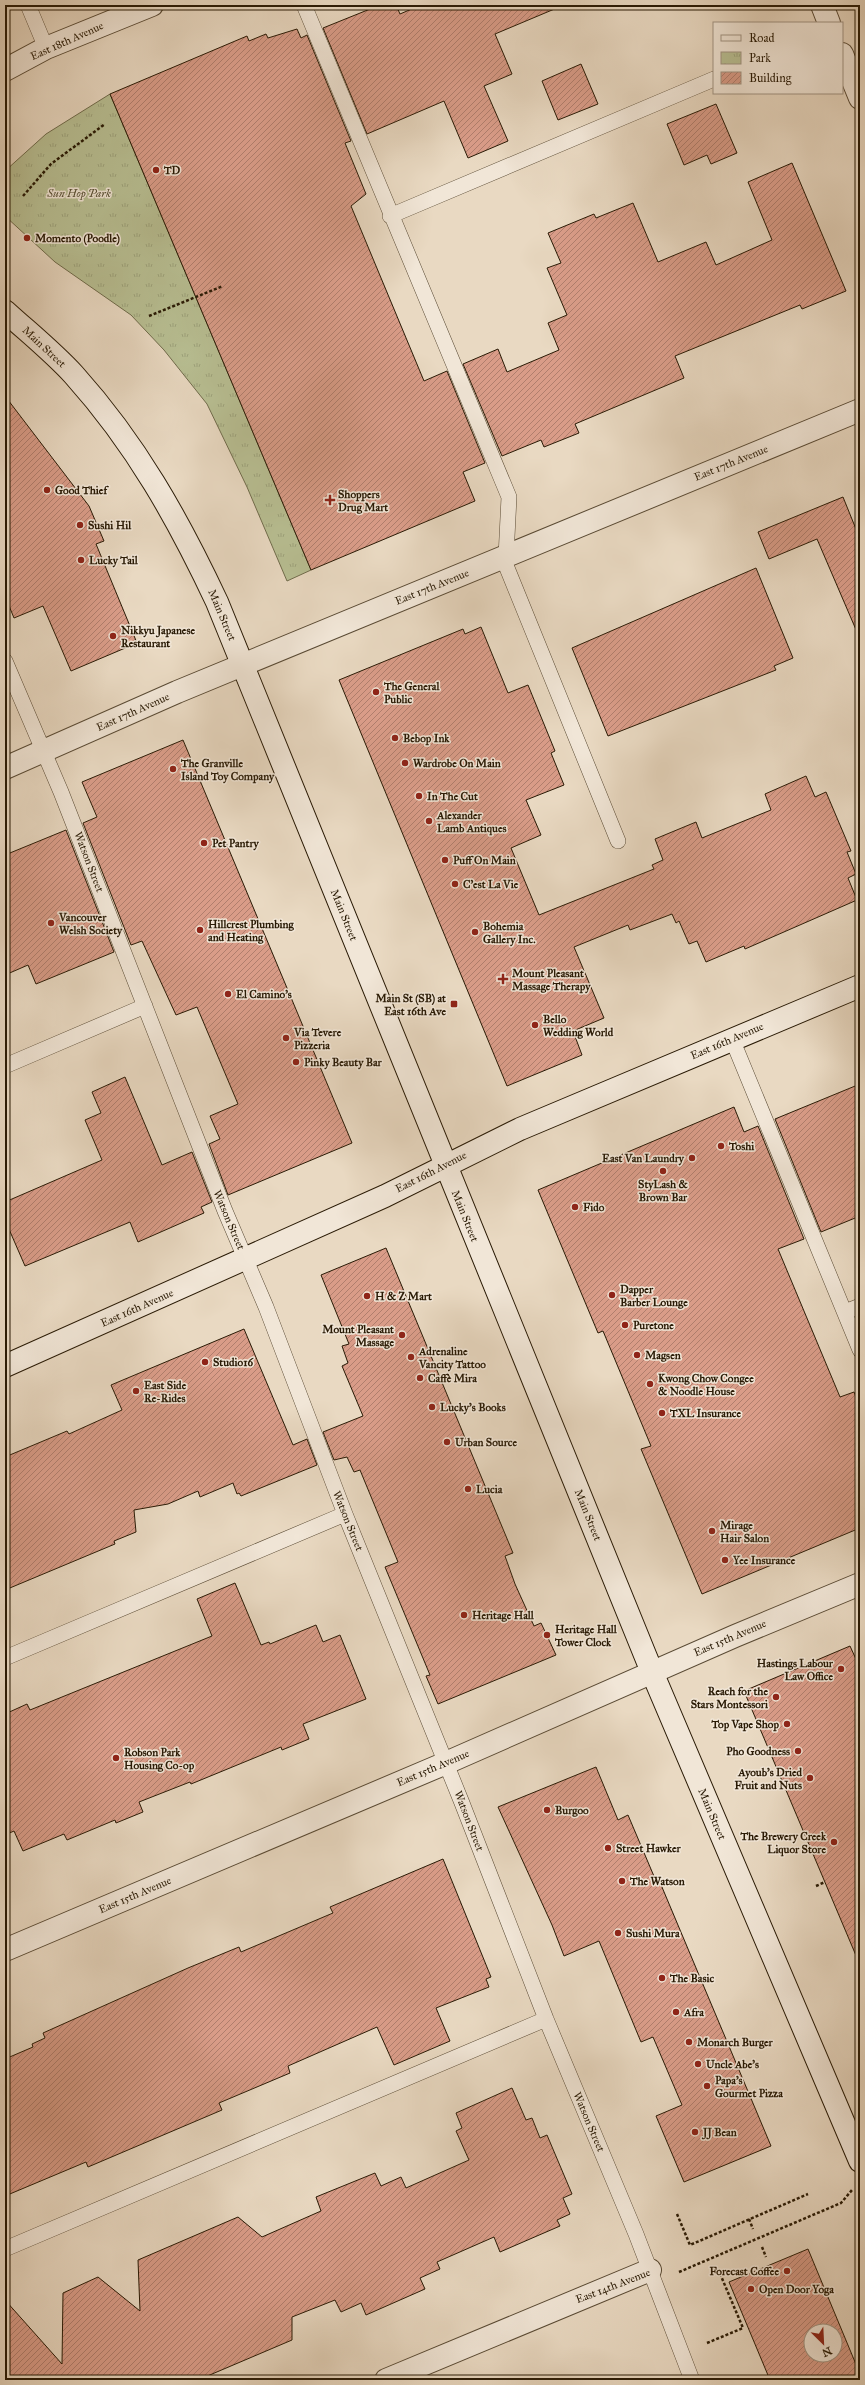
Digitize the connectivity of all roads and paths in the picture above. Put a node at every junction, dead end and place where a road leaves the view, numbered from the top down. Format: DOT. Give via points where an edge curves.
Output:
graph roads {
  1 [pos="28,5"];
  2 [pos="152,5"];
  3 [pos="304,5"];
  4 [pos="822,5"];
  5 [pos="829,22"];
  6 [pos="46,48"];
  7 [pos="843,56"];
  8 [pos="5,70"];
  9 [pos="713,79"];
  10 [pos="860,98"];
  11 [pos="105,124"];
  12 [pos="23,196"];
  13 [pos="390,216"];
  14 [pos="223,286"];
  15 [pos="5,311"];
  16 [pos="149,316"];
  17 [pos="860,410"];
  18 [pos="504,557"];
  19 [pos="5,661"];
  20 [pos="243,666"];
  21 [pos="43,751"];
  22 [pos="5,768"];
  23 [pos="618,841"];
  24 [pos="860,986"];
  25 [pos="145,1006"];
  26 [pos="732,1039"];
  27 [pos="5,1066"];
  28 [pos="444,1165"];
  29 [pos="246,1259"];
  30 [pos="860,1306"];
  31 [pos="845,1312"];
  32 [pos="860,1350"];
  33 [pos="5,1366"];
  34 [pos="345,1514"];
  35 [pos="860,1584"];
  36 [pos="5,1658"];
  37 [pos="652,1672"];
  38 [pos="446,1763"];
  39 [pos="825,1882"];
  40 [pos="816,1886"];
  41 [pos="5,1950"];
  42 [pos="546,2019"];
  43 [pos="860,2162"];
  44 [pos="808,2194"];
  45 [pos="841,2203"];
  46 [pos="677,2214"];
  47 [pos="749,2219"];
  48 [pos="753,2228"];
  49 [pos="762,2247"];
  50 [pos="5,2249"];
  51 [pos="766,2257"];
  52 [pos="650,2270"];
  53 [pos="721,2276"];
  54 [pos="682,2354"];
  55 [pos="386,2380"];
  56 [pos="692,2380"];
  1 -- 6 [label="lane"];
  2 -- 6 [label="street, East 18th Avenue"];
  3 -- 13 [label="lane"];
  4 -- 5 [label="street"];
  6 -- 8 [label="street, East 18th Avenue"];
  7 -- 10 [label="street"];
  9 -- 13 [label="lane"];
  11 -- 12 [label="path" via="51,164"];
  13 -- 18 [label="lane" via="509,497"];
  14 -- 16 [label="path"];
  15 -- 20 [label="street, Main Street" via="73,374 121,433 151,476 190,546"];
  17 -- 18 [label="street, East 17th Avenue"];
  18 -- 20 [label="street, East 17th Avenue"];
  18 -- 23 [label="lane"];
  19 -- 21 [label="lane, Watson Street"];
  20 -- 21 [label="street, East 17th Avenue"];
  20 -- 28 [label="street, Main Street"];
  21 -- 22 [label="street, East 17th Avenue"];
  21 -- 25 [label="lane, Watson Street"];
  24 -- 26 [label="street, East 16th Avenue"];
  25 -- 27 [label="lane"];
  25 -- 29 [label="lane, Watson Street"];
  26 -- 28 [label="street, East 16th Avenue" via="520,1129"];
  26 -- 31 [label="lane"];
  28 -- 29 [label="street, East 16th Avenue" via="385,1196"];
  28 -- 37 [label="street, Main Street"];
  29 -- 33 [label="street, East 16th Avenue"];
  29 -- 34 [label="lane, Watson Street"];
  30 -- 31 [label="lane"];
  31 -- 32 [label="lane"];
  34 -- 36 [label="lane"];
  34 -- 38 [label="lane, Watson Street"];
  35 -- 37 [label="street, East 15th Avenue"];
  37 -- 38 [label="street, East 15th Avenue"];
  37 -- 43 [label="street, Main Street"];
  38 -- 41 [label="street, East 15th Avenue"];
  38 -- 42 [label="lane, Watson Street"];
  39 -- 40 [label="path"];
  42 -- 50 [label="lane"];
  42 -- 52 [label="lane, Watson Street"];
  44 -- 47 [label="path"];
  45 -- 52 [label="path, East 14th Avenue" via="679,2272"];
  46 -- 47 [label="path" via="690,2245"];
  47 -- 48 [label="path"];
  49 -- 51 [label="path"];
  52 -- 54 [label="lane, Watson Street"];
  52 -- 55 [label="street, East 14th Avenue"];
  53 -- 54 [label="path" via="743,2328"];
  54 -- 56 [label="lane, Watson Street"];
}
